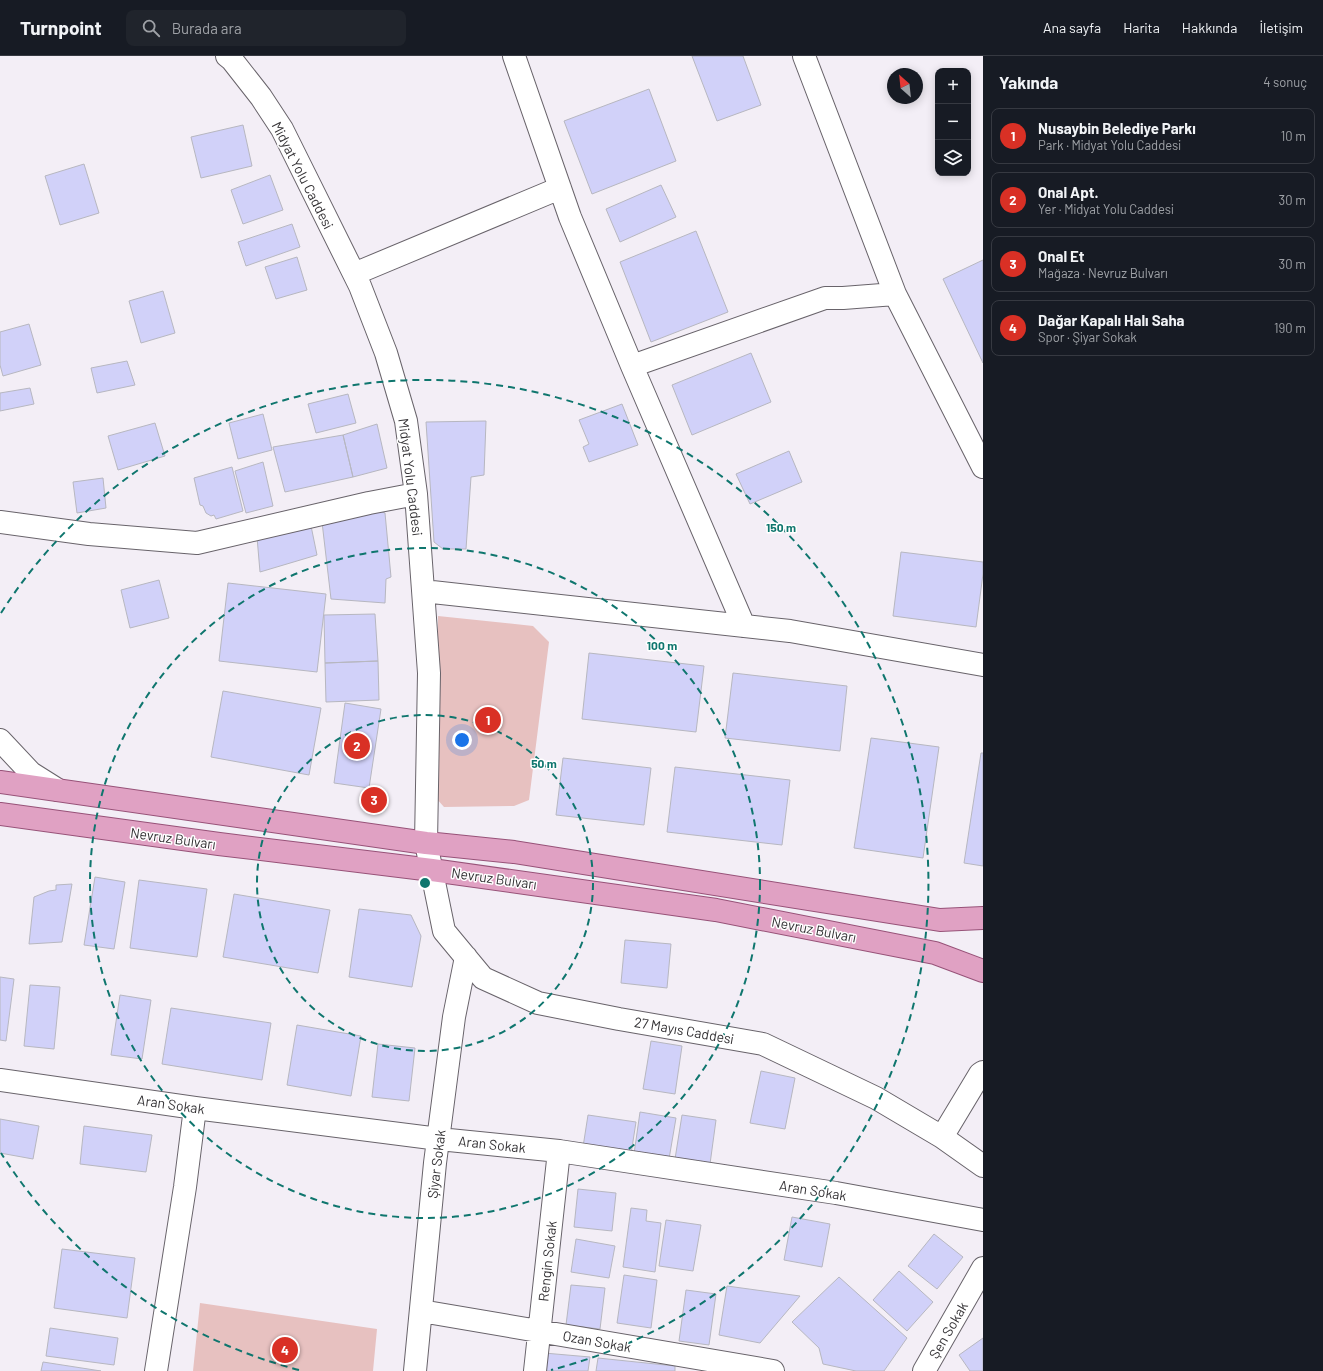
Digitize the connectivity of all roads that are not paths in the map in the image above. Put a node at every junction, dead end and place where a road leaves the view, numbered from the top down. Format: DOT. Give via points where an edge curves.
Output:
graph roads {
  1 [pos="227,56"];
  2 [pos="514,56"];
  3 [pos="804,56"];
  4 [pos="560,188"];
  5 [pos="354,274"];
  6 [pos="895,294"];
  7 [pos="632,366"];
  8 [pos="983,467"];
  9 [pos="416,494"];
  10 [pos="0,522"];
  11 [pos="423,591"];
  12 [pos="744,626"];
  13 [pos="983,666"];
  14 [pos="0,740"];
  15 [pos="0,782"];
  16 [pos="58,790"];
  17 [pos="0,814"];
  18 [pos="426,843"];
  19 [pos="432,870"];
  20 [pos="983,918"];
  21 [pos="466,957"];
  22 [pos="983,971"];
  23 [pos="983,1072"];
  24 [pos="0,1080"];
  25 [pos="195,1108"];
  26 [pos="942,1137"];
  27 [pos="439,1138"];
  28 [pos="559,1150"];
  29 [pos="983,1166"];
  30 [pos="983,1220"];
  31 [pos="983,1268"];
  32 [pos="421,1311"];
  33 [pos="540,1332"];
  34 [pos="156,1371"];
  35 [pos="415,1371"];
  36 [pos="535,1371"];
  37 [pos="773,1371"];
  38 [pos="924,1371"];
  1 -- 5 [label="street, Midyat Yolu Caddesi" via="282,129"];
  2 -- 4 [label="street"];
  3 -- 6 [label="street"];
  4 -- 5 [label="street"];
  4 -- 7 [label="street"];
  5 -- 9 [label="street, Midyat Yolu Caddesi" via="386,353 406,421"];
  6 -- 7 [label="street" via="825,298"];
  6 -- 8 [label="street"];
  7 -- 12 [label="street"];
  9 -- 10 [label="street" via="197,544 89,534"];
  9 -- 11 [label="street, Midyat Yolu Caddesi"];
  11 -- 12 [label="street"];
  11 -- 18 [label="street, Midyat Yolu Caddesi" via="429,673"];
  12 -- 13 [label="street" via="790,631"];
  14 -- 16 [label="street" via="31,772"];
  15 -- 16 [label="main road, Nevruz Bulvarı"];
  16 -- 18 [label="main road, Nevruz Bulvarı"];
  17 -- 19 [label="main road, Nevruz Bulvarı"];
  18 -- 19 [label="street, Midyat Yolu Caddesi"];
  18 -- 20 [label="main road, Nevruz Bulvarı" via="514,852 940,920"];
  19 -- 21 [label="street, 27 Mayıs Caddesi" via="444,931"];
  19 -- 22 [label="main road, Nevruz Bulvarı" via="716,910 935,953"];
  21 -- 26 [label="street, 27 Mayıs Caddesi" via="483,978 538,1003 763,1044 876,1098"];
  21 -- 27 [label="street, Şiyar Sokak" via="454,1017"];
  23 -- 26 [label="street"];
  24 -- 25 [label="street, Aran Sokak"];
  25 -- 27 [label="street, Aran Sokak"];
  25 -- 34 [label="street"];
  26 -- 29 [label="street, 27 Mayıs Caddesi"];
  27 -- 28 [label="street, Aran Sokak"];
  27 -- 32 [label="street, Şiyar Sokak"];
  28 -- 30 [label="street, Aran Sokak" via="836,1193"];
  28 -- 33 [label="street, Rengin Sokak"];
  31 -- 38 [label="street, Şen Sokak"];
  32 -- 33 [label="street, Ozan Sokak"];
  32 -- 35 [label="street, Şiyar Sokak"];
  33 -- 36 [label="street, Rengin Sokak"];
  33 -- 37 [label="street, Ozan Sokak"];
}
